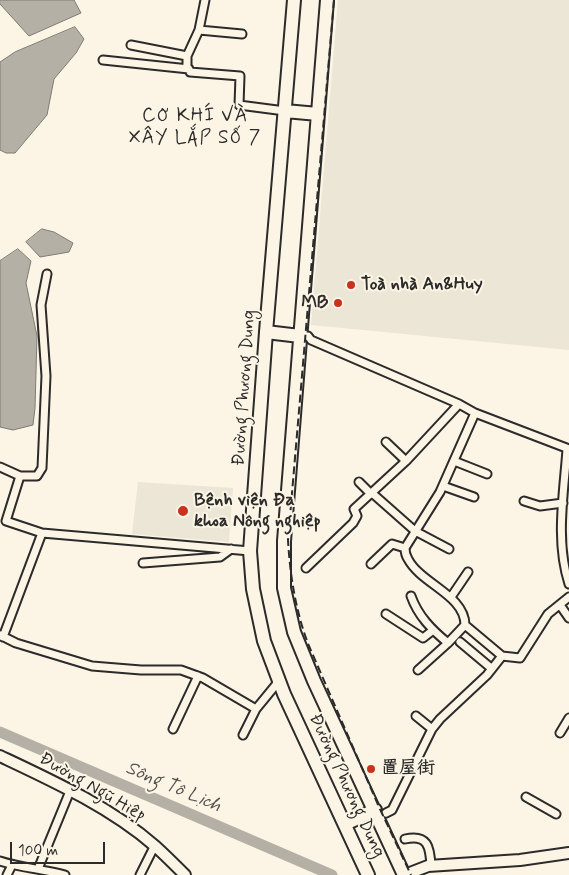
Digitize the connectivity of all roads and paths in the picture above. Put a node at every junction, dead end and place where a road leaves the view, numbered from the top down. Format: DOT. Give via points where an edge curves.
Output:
graph roads {
  1 [pos="205,0"];
  2 [pos="294,0"];
  3 [pos="327,0"];
  4 [pos="200,30"];
  5 [pos="242,34"];
  6 [pos="131,45"];
  7 [pos="187,56"];
  8 [pos="103,60"];
  9 [pos="187,68"];
  10 [pos="285,111"];
  11 [pos="318,114"];
  12 [pos="47,274"];
  13 [pos="266,332"];
  14 [pos="300,336"];
  15 [pos="459,404"];
  16 [pos="475,413"];
  17 [pos="386,442"];
  18 [pos="568,449"];
  19 [pos="406,461"];
  20 [pos="454,461"];
  21 [pos="0,467"];
  22 [pos="487,474"];
  23 [pos="20,476"];
  24 [pos="359,482"];
  25 [pos="443,486"];
  26 [pos="372,493"];
  27 [pos="474,497"];
  28 [pos="524,501"];
  29 [pos="565,507"];
  30 [pos="415,531"];
  31 [pos="42,533"];
  32 [pos="405,548"];
  33 [pos="231,549"];
  34 [pos="449,549"];
  35 [pos="250,551"];
  36 [pos="144,563"];
  37 [pos="371,564"];
  38 [pos="306,568"];
  39 [pos="468,572"];
  40 [pos="569,584"];
  41 [pos="410,596"];
  42 [pos="450,597"];
  43 [pos="569,597"];
  44 [pos="560,605"];
  45 [pos="386,614"];
  46 [pos="569,618"];
  47 [pos="465,625"];
  48 [pos="432,631"];
  49 [pos="2,636"];
  50 [pos="460,642"];
  51 [pos="448,643"];
  52 [pos="502,656"];
  53 [pos="491,668"];
  54 [pos="418,670"];
  55 [pos="198,676"];
  56 [pos="280,681"];
  57 [pos="256,709"];
  58 [pos="416,716"];
  59 [pos="569,718"];
  60 [pos="173,729"];
  61 [pos="432,729"];
  62 [pos="560,733"];
  63 [pos="244,735"];
  64 [pos="0,756"];
  65 [pos="70,791"];
  66 [pos="526,797"];
  67 [pos="380,812"];
  68 [pos="556,814"];
  69 [pos="345,824"];
  70 [pos="404,839"];
  71 [pos="155,845"];
  72 [pos="569,853"];
  73 [pos="0,861"];
  74 [pos="12,865"];
  75 [pos="431,866"];
  76 [pos="38,868"];
  77 [pos="7,875"];
  78 [pos="63,875"];
  79 [pos="140,875"];
  80 [pos="185,875"];
  81 [pos="368,875"];
  82 [pos="404,875"];
  1 -- 4 [label="street"];
  2 -- 10 [label="highway, Đường Phương Dung"];
  3 -- 11 [label="highway, Đường Phương Dung"];
  4 -- 5 [label="street"];
  4 -- 7 [label="street"];
  6 -- 7 [label="street"];
  7 -- 9 [label="street"];
  8 -- 9 [label="street"];
  9 -- 10 [label="street" via="190,72 240,76 239,105"];
  10 -- 11 [label="highway"];
  10 -- 13 [label="highway, Đường Phương Dung"];
  11 -- 14 [label="highway, Đường Phương Dung"];
  12 -- 23 [label="street" via="41,305 46,376 42,468 37,476"];
  13 -- 14 [label="highway"];
  13 -- 35 [label="highway, Đường Phương Dung"];
  14 -- 15 [label="street" via="308,336"];
  14 -- 67 [label="highway, Đường Phương Dung" via="284,540 284,588 294,632 314,681"];
  15 -- 16 [label="street"];
  15 -- 19 [label="street"];
  16 -- 18 [label="street"];
  16 -- 20 [label="street"];
  17 -- 19 [label="street"];
  18 -- 29 [label="street"];
  19 -- 26 [label="street"];
  20 -- 22 [label="street"];
  20 -- 25 [label="street"];
  21 -- 23 [label="street"];
  23 -- 31 [label="street" via="6,521"];
  24 -- 26 [label="street"];
  25 -- 27 [label="street"];
  25 -- 30 [label="street"];
  26 -- 30 [label="street"];
  26 -- 38 [label="street" via="354,509 357,516 353,523"];
  28 -- 29 [label="street" via="540,506"];
  29 -- 40 [label="street" via="561,542 563,567"];
  30 -- 32 [label="street"];
  30 -- 34 [label="street"];
  31 -- 33 [label="street"];
  31 -- 49 [label="street"];
  32 -- 37 [label="street" via="392,544"];
  32 -- 42 [label="street" via="408,559 426,580"];
  33 -- 35 [label="street"];
  33 -- 36 [label="street" via="220,557"];
  35 -- 56 [label="highway, Đường Phương Dung" via="253,589 264,640"];
  39 -- 42 [label="street"];
  41 -- 48 [label="street"];
  42 -- 47 [label="street" via="465,615"];
  43 -- 44 [label="street"];
  44 -- 46 [label="street"];
  44 -- 52 [label="street" via="548,614 520,658"];
  45 -- 48 [label="street" via="423,638"];
  47 -- 51 [label="street"];
  47 -- 52 [label="street"];
  48 -- 51 [label="street"];
  49 -- 55 [label="street" via="92,666 181,670"];
  50 -- 53 [label="street"];
  51 -- 54 [label="street"];
  52 -- 53 [label="street"];
  53 -- 61 [label="street" via="487,676"];
  55 -- 57 [label="street"];
  55 -- 60 [label="street"];
  56 -- 57 [label="street"];
  56 -- 69 [label="highway, Đường Phương Dung"];
  57 -- 63 [label="street"];
  58 -- 61 [label="street"];
  59 -- 62 [label="street"];
  61 -- 67 [label="street" via="392,810"];
  64 -- 65 [label="street, Đường Ngũ Hiệp"];
  65 -- 71 [label="street, Đường Ngũ Hiệp" via="108,812"];
  65 -- 76 [label="street"];
  66 -- 68 [label="street"];
  67 -- 69 [label="highway"];
  67 -- 82 [label="highway, Đường Phương Dung"];
  69 -- 81 [label="highway, Đường Phương Dung"];
  70 -- 75 [label="street" via="413,837 428,845"];
  71 -- 79 [label="street"];
  71 -- 80 [label="street, Đường Ngũ Hiệp"];
  72 -- 75 [label="street"];
  73 -- 74 [label="street"];
  74 -- 76 [label="street"];
  74 -- 77 [label="street"];
  75 -- 82 [label="street"];
  76 -- 78 [label="street"];
}
